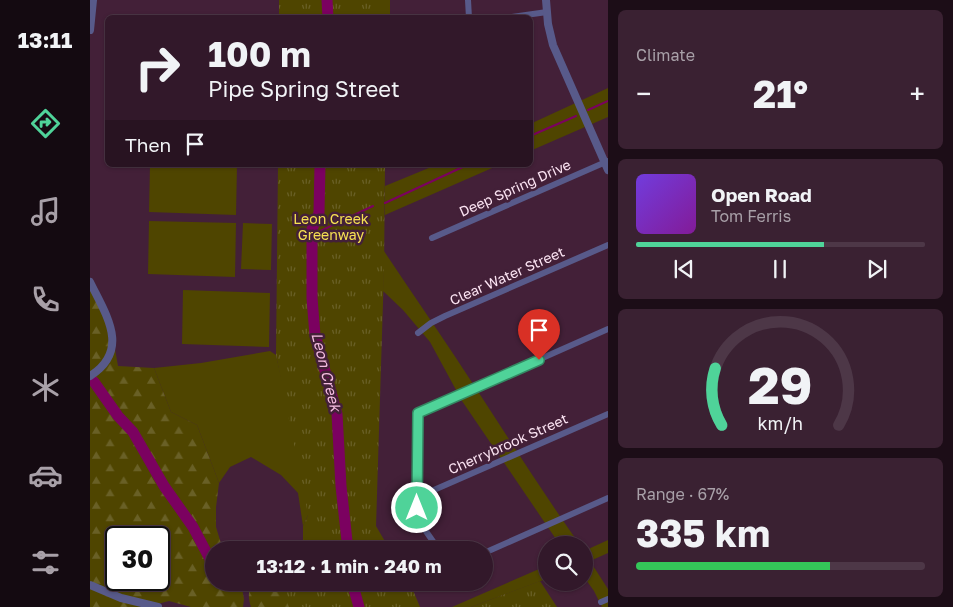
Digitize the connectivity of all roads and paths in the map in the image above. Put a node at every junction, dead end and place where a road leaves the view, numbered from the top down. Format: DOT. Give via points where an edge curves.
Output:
graph roads {
  1 [pos="93,0"];
  2 [pos="468,0"];
  3 [pos="546,0"];
  4 [pos="546,12"];
  5 [pos="469,15"];
  6 [pos="526,15"];
  7 [pos="90,30"];
  8 [pos="607,165"];
  9 [pos="432,238"];
  10 [pos="608,245"];
  11 [pos="90,282"];
  12 [pos="608,329"];
  13 [pos="418,334"];
  14 [pos="90,376"];
  15 [pos="608,414"];
  16 [pos="417,494"];
  17 [pos="608,498"];
  18 [pos="433,541"];
  19 [pos="493,549"];
  20 [pos="90,585"];
  21 [pos="608,599"];
  22 [pos="601,602"];
  23 [pos="158,607"];
  1 -- 7 [label="street"];
  2 -- 5 [label="street"];
  3 -- 4 [label="street"];
  4 -- 6 [label="street"];
  4 -- 8 [label="street" via="562,68"];
  8 -- 9 [label="street, Deep Spring Drive"];
  10 -- 13 [label="street, Clear Water Street" via="445,316"];
  11 -- 14 [label="street" via="108,318 113,342 107,361"];
  12 -- 16 [label="street" via="418,413"];
  15 -- 16 [label="street, Cherrybrook Street" via="426,493"];
  16 -- 18 [label="street" via="421,524"];
  17 -- 19 [label="street"];
  20 -- 23 [label="street" via="121,598"];
  21 -- 22 [label="street"];
}
